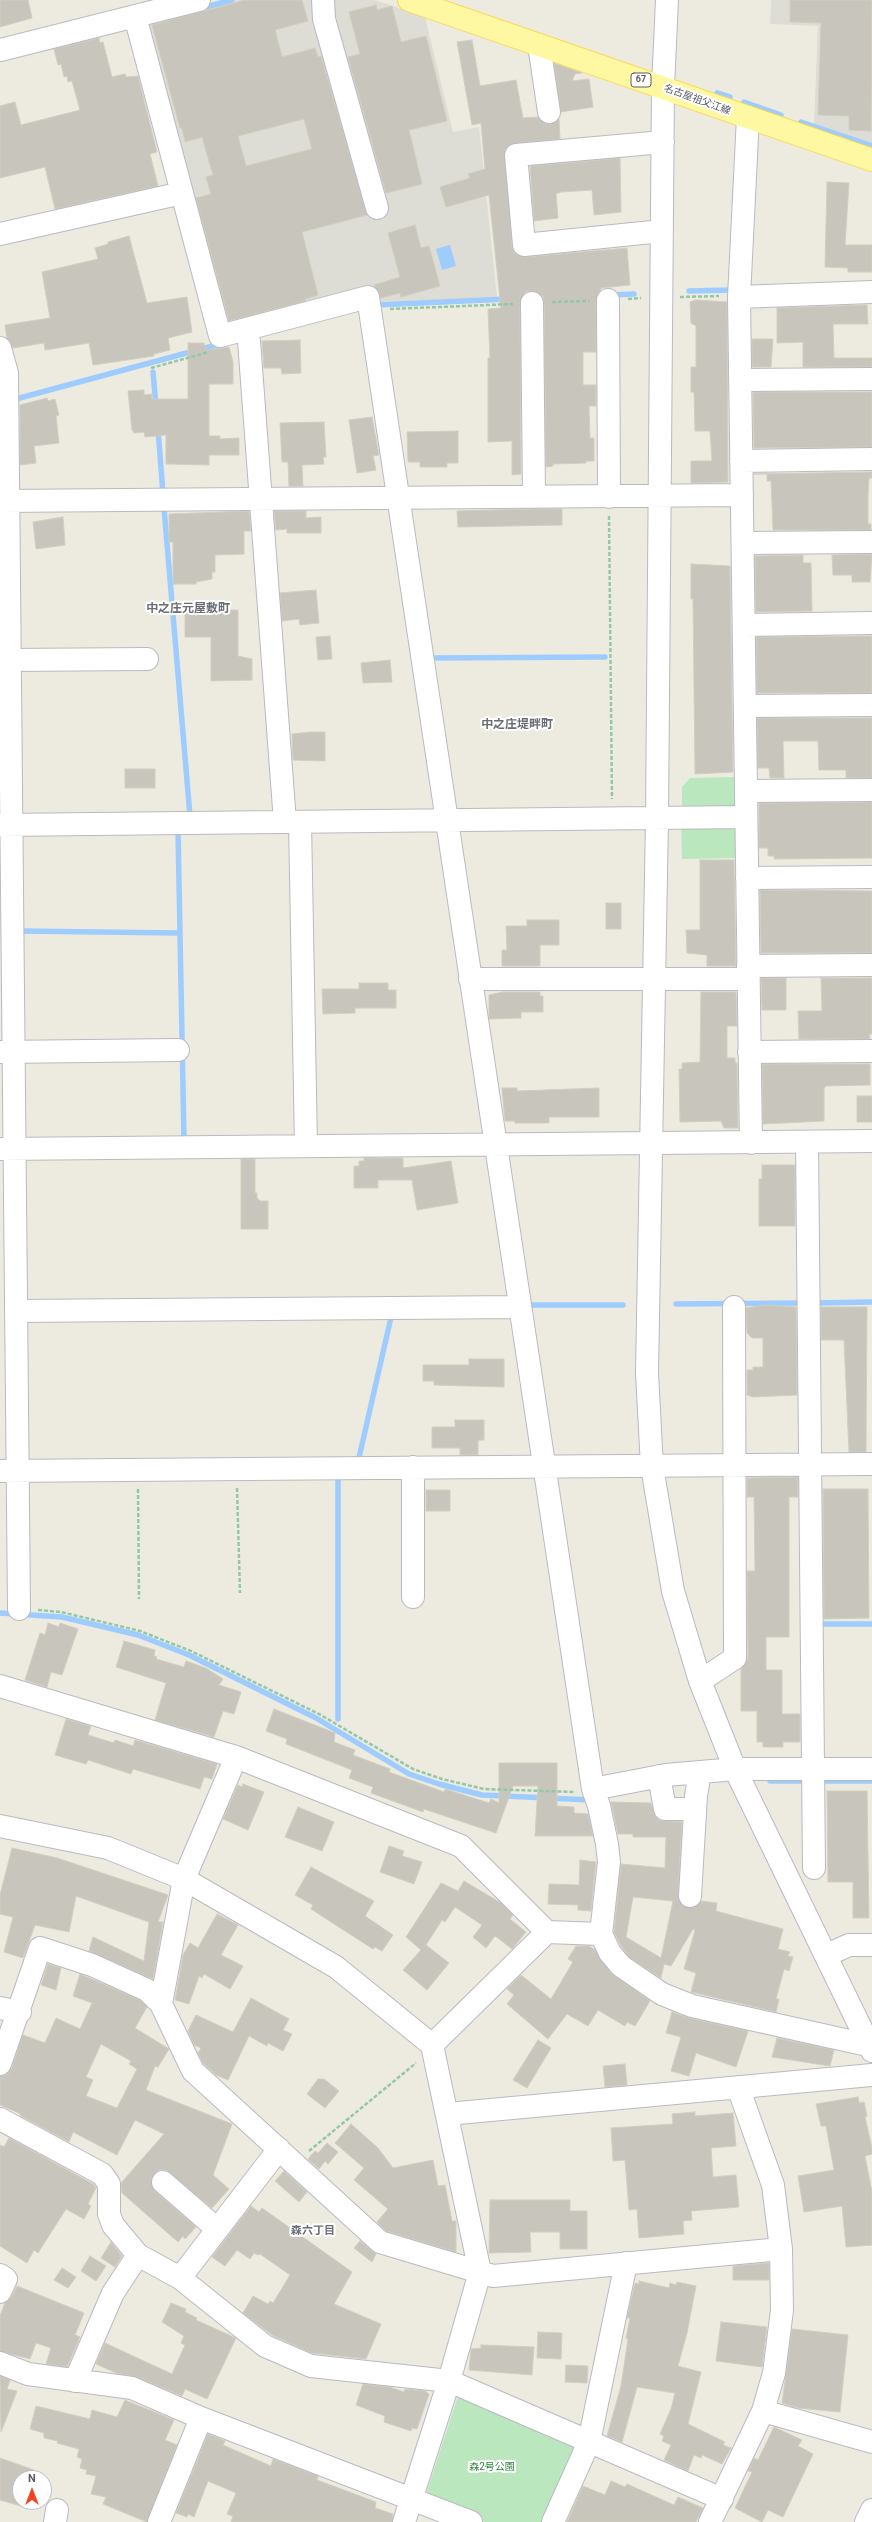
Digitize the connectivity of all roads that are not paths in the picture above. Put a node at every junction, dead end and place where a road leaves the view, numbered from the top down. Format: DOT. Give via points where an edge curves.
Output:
graph roads {
  1 [pos="199,0"];
  2 [pos="323,0"];
  3 [pos="409,0"];
  4 [pos="667,0"];
  5 [pos="135,16"];
  6 [pos="539,45"];
  7 [pos="0,50"];
  8 [pos="664,88"];
  9 [pos="549,112"];
  10 [pos="748,117"];
  11 [pos="663,142"];
  12 [pos="872,160"];
  13 [pos="182,193"];
  14 [pos="377,208"];
  15 [pos="662,231"];
  16 [pos="0,234"];
  17 [pos="872,292"];
  18 [pos="739,296"];
  19 [pos="608,300"];
  20 [pos="532,303"];
  21 [pos="249,341"];
  22 [pos="0,348"];
  23 [pos="872,379"];
  24 [pos="740,380"];
  25 [pos="872,460"];
  26 [pos="741,461"];
  27 [pos="742,495"];
  28 [pos="660,496"];
  29 [pos="534,497"];
  30 [pos="609,497"];
  31 [pos="261,499"];
  32 [pos="397,499"];
  33 [pos="4,501"];
  34 [pos="872,542"];
  35 [pos="743,543"];
  36 [pos="872,624"];
  37 [pos="744,625"];
  38 [pos="9,660"];
  39 [pos="147,660"];
  40 [pos="872,705"];
  41 [pos="745,706"];
  42 [pos="872,790"];
  43 [pos="746,791"];
  44 [pos="746,817"];
  45 [pos="657,819"];
  46 [pos="445,821"];
  47 [pos="293,822"];
  48 [pos="5,825"];
  49 [pos="872,877"];
  50 [pos="747,878"];
  51 [pos="872,965"];
  52 [pos="748,973"];
  53 [pos="654,979"];
  54 [pos="470,980"];
  55 [pos="178,1050"];
  56 [pos="872,1051"];
  57 [pos="6,1052"];
  58 [pos="749,1052"];
  59 [pos="872,1141"];
  60 [pos="807,1142"];
  61 [pos="751,1143"];
  62 [pos="651,1144"];
  63 [pos="494,1145"];
  64 [pos="306,1146"];
  65 [pos="7,1149"];
  66 [pos="519,1307"];
  67 [pos="734,1307"];
  68 [pos="16,1311"];
  69 [pos="872,1464"];
  70 [pos="809,1465"];
  71 [pos="733,1466"];
  72 [pos="413,1467"];
  73 [pos="544,1467"];
  74 [pos="652,1467"];
  75 [pos="9,1471"];
  76 [pos="413,1597"];
  77 [pos="19,1609"];
  78 [pos="700,1681"];
  79 [pos="0,1686"];
  80 [pos="236,1757"];
  81 [pos="812,1768"];
  82 [pos="735,1769"];
  83 [pos="872,1769"];
  84 [pos="700,1772"];
  85 [pos="659,1776"];
  86 [pos="593,1789"];
  87 [pos="695,1810"];
  88 [pos="0,1826"];
  89 [pos="814,1868"];
  90 [pos="184,1878"];
  91 [pos="690,1896"];
  92 [pos="547,1932"];
  93 [pos="601,1934"];
  94 [pos="872,1945"];
  95 [pos="827,1955"];
  96 [pos="161,2004"];
  97 [pos="10,2010"];
  98 [pos="432,2045"];
  99 [pos="871,2047"];
  100 [pos="0,2064"];
  101 [pos="872,2075"];
  102 [pos="738,2087"];
  103 [pos="448,2114"];
  104 [pos="0,2119"];
  105 [pos="286,2156"];
  106 [pos="163,2182"];
  107 [pos="217,2229"];
  108 [pos="781,2249"];
  109 [pos="138,2255"];
  110 [pos="626,2263"];
  111 [pos="480,2272"];
  112 [pos="0,2275"];
  113 [pos="180,2278"];
  114 [pos="0,2292"];
  115 [pos="0,2363"];
  116 [pos="449,2380"];
  117 [pos="75,2381"];
  118 [pos="763,2411"];
  119 [pos="201,2418"];
  120 [pos="589,2442"];
  121 [pos="872,2442"];
  122 [pos="412,2498"];
  123 [pos="722,2499"];
  124 [pos="872,2510"];
  125 [pos="159,2522"];
  126 [pos="404,2522"];
  127 [pos="471,2522"];
  128 [pos="553,2522"];
  129 [pos="710,2522"];
  130 [pos="866,2522"];
  1 -- 5 [label="street"];
  2 -- 14 [label="street" via="324,19"];
  3 -- 6 [label="main road, 名古屋祖父江線 / 67"];
  4 -- 8 [label="street"];
  5 -- 7 [label="street"];
  5 -- 13 [label="street"];
  6 -- 8 [label="main road, 名古屋祖父江線 / 67"];
  6 -- 9 [label="street"];
  8 -- 10 [label="main road, 名古屋祖父江線 / 67"];
  8 -- 11 [label="street"];
  10 -- 12 [label="main road, 名古屋祖父江線 / 67"];
  10 -- 18 [label="street"];
  11 -- 15 [label="street"];
  11 -- 15 [label="street" via="516,155 524,245"];
  13 -- 16 [label="street"];
  13 -- 32 [label="street" via="220,336 368,297"];
  15 -- 28 [label="street"];
  17 -- 18 [label="street"];
  18 -- 24 [label="street"];
  19 -- 30 [label="street"];
  20 -- 29 [label="street"];
  21 -- 31 [label="street"];
  22 -- 33 [label="street" via="7,373"];
  23 -- 24 [label="street"];
  24 -- 26 [label="street"];
  25 -- 26 [label="street"];
  26 -- 27 [label="street"];
  27 -- 28 [label="street"];
  27 -- 35 [label="street"];
  28 -- 30 [label="street"];
  28 -- 45 [label="street"];
  29 -- 30 [label="street"];
  29 -- 32 [label="street"];
  31 -- 32 [label="street"];
  31 -- 33 [label="street"];
  31 -- 47 [label="street"];
  32 -- 46 [label="street"];
  33 -- 38 [label="street"];
  34 -- 35 [label="street"];
  35 -- 37 [label="street"];
  36 -- 37 [label="street"];
  37 -- 41 [label="street"];
  38 -- 39 [label="street"];
  38 -- 48 [label="street"];
  40 -- 41 [label="street"];
  41 -- 43 [label="street"];
  42 -- 43 [label="street"];
  43 -- 44 [label="street"];
  44 -- 45 [label="street"];
  44 -- 50 [label="street"];
  45 -- 46 [label="street"];
  45 -- 53 [label="street"];
  46 -- 47 [label="street"];
  46 -- 54 [label="street"];
  47 -- 48 [label="street"];
  47 -- 64 [label="street"];
  48 -- 57 [label="street"];
  49 -- 50 [label="street"];
  50 -- 52 [label="street"];
  51 -- 52 [label="street"];
  52 -- 53 [label="street"];
  52 -- 58 [label="street"];
  53 -- 54 [label="street"];
  53 -- 62 [label="street"];
  54 -- 63 [label="street"];
  55 -- 57 [label="street"];
  56 -- 58 [label="street"];
  57 -- 65 [label="street"];
  58 -- 61 [label="street"];
  59 -- 60 [label="street"];
  60 -- 61 [label="street"];
  60 -- 70 [label="street"];
  61 -- 62 [label="street"];
  62 -- 63 [label="street"];
  62 -- 74 [label="street" via="647,1372"];
  63 -- 64 [label="street"];
  63 -- 66 [label="street"];
  64 -- 65 [label="street"];
  65 -- 68 [label="street"];
  66 -- 68 [label="street"];
  66 -- 73 [label="street"];
  67 -- 71 [label="street"];
  68 -- 75 [label="street"];
  69 -- 70 [label="street"];
  70 -- 71 [label="street"];
  70 -- 81 [label="street"];
  71 -- 74 [label="street"];
  71 -- 78 [label="street" via="735,1658"];
  72 -- 73 [label="street"];
  72 -- 75 [label="street"];
  72 -- 76 [label="street"];
  73 -- 74 [label="street"];
  73 -- 86 [label="street"];
  74 -- 78 [label="street" via="674,1592"];
  75 -- 77 [label="street"];
  78 -- 82 [label="street"];
  79 -- 80 [label="street"];
  80 -- 90 [label="street"];
  80 -- 92 [label="street" via="462,1846"];
  81 -- 82 [label="street"];
  81 -- 83 [label="street"];
  81 -- 89 [label="street"];
  82 -- 84 [label="street"];
  82 -- 95 [label="street"];
  84 -- 85 [label="street"];
  84 -- 87 [label="street"];
  85 -- 86 [label="street"];
  85 -- 87 [label="street" via="666,1809"];
  86 -- 93 [label="street" via="599,1806 609,1862"];
  87 -- 91 [label="street"];
  88 -- 90 [label="street" via="108,1848"];
  90 -- 96 [label="street"];
  90 -- 98 [label="street" via="336,1967"];
  92 -- 93 [label="street"];
  92 -- 98 [label="street"];
  93 -- 99 [label="street" via="610,1953 621,1966 662,1994 692,2006"];
  94 -- 95 [label="street" via="849,1945"];
  95 -- 99 [label="street"];
  96 -- 97 [label="street" via="147,1990 92,1965 40,1948"];
  96 -- 105 [label="street" via="193,2072"];
  97 -- 100 [label="street"];
  98 -- 103 [label="street"];
  101 -- 102 [label="street"];
  102 -- 103 [label="street"];
  102 -- 108 [label="street" via="773,2185"];
  103 -- 111 [label="street"];
  104 -- 109 [label="street" via="102,2174 109,2184 109,2214 113,2225"];
  105 -- 107 [label="street"];
  105 -- 111 [label="street" via="380,2242"];
  106 -- 107 [label="street"];
  107 -- 113 [label="street"];
  108 -- 110 [label="street"];
  108 -- 118 [label="street" via="782,2310 779,2340 774,2373"];
  109 -- 113 [label="street"];
  109 -- 117 [label="street" via="113,2293"];
  110 -- 111 [label="street" via="493,2276"];
  110 -- 120 [label="street"];
  111 -- 116 [label="street"];
  112 -- 114 [label="street" via="6,2278"];
  113 -- 116 [label="street" via="265,2346 311,2366"];
  115 -- 117 [label="street" via="28,2374"];
  116 -- 120 [label="street"];
  116 -- 122 [label="street"];
  117 -- 119 [label="street" via="132,2388"];
  118 -- 121 [label="street"];
  118 -- 123 [label="street"];
  119 -- 122 [label="street"];
  119 -- 125 [label="street"];
  120 -- 123 [label="street"];
  120 -- 128 [label="street"];
  122 -- 126 [label="street"];
  122 -- 127 [label="street"];
  123 -- 129 [label="street"];
  124 -- 130 [label="street"];
}
